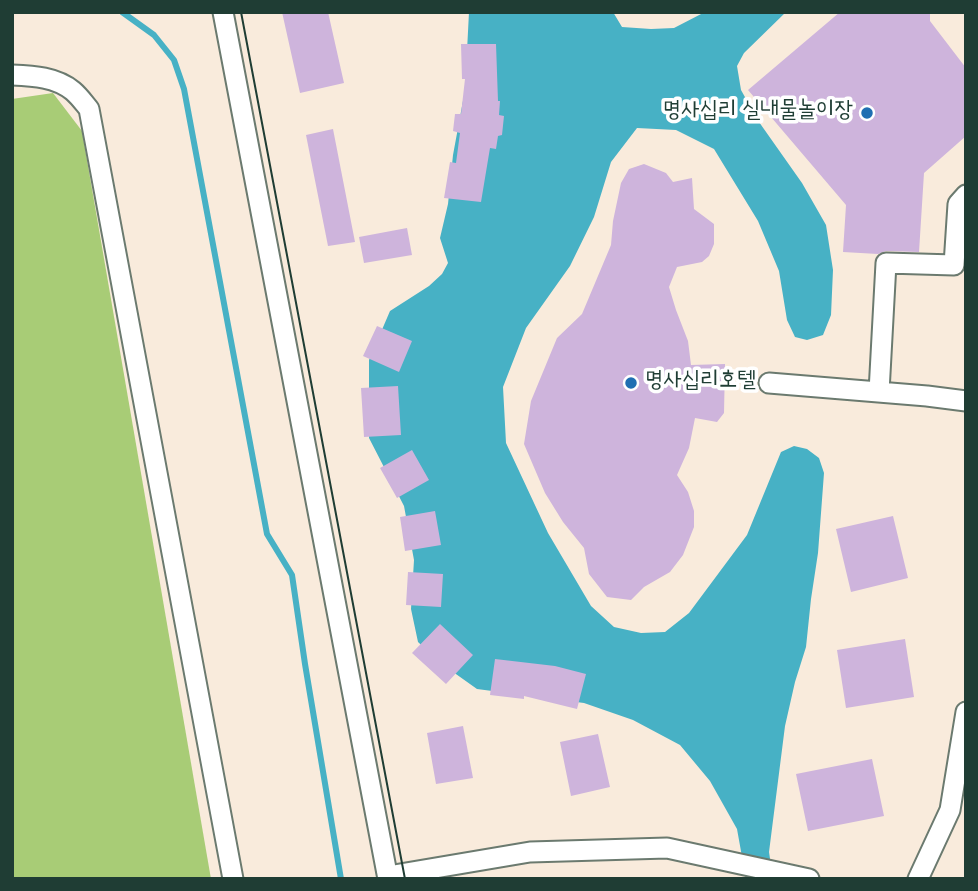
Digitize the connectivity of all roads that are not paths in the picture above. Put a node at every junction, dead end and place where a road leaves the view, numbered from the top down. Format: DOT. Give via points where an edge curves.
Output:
graph roads {
  1 [pos="223,12"];
  2 [pos="12,75"];
  3 [pos="966,195"];
  4 [pos="769,383"];
  5 [pos="878,392"];
  6 [pos="966,401"];
  7 [pos="966,712"];
  8 [pos="388,878"];
  9 [pos="233,879"];
  10 [pos="808,879"];
  11 [pos="918,879"];
  1 -- 8 [label="street"];
  2 -- 9 [label="street" via="58,82 89,109"];
  3 -- 5 [label="street" via="958,204 954,265 886,263"];
  4 -- 5 [label="street"];
  5 -- 6 [label="street"];
  7 -- 11 [label="street" via="950,810"];
  8 -- 10 [label="street" via="530,852 667,848"];
}
